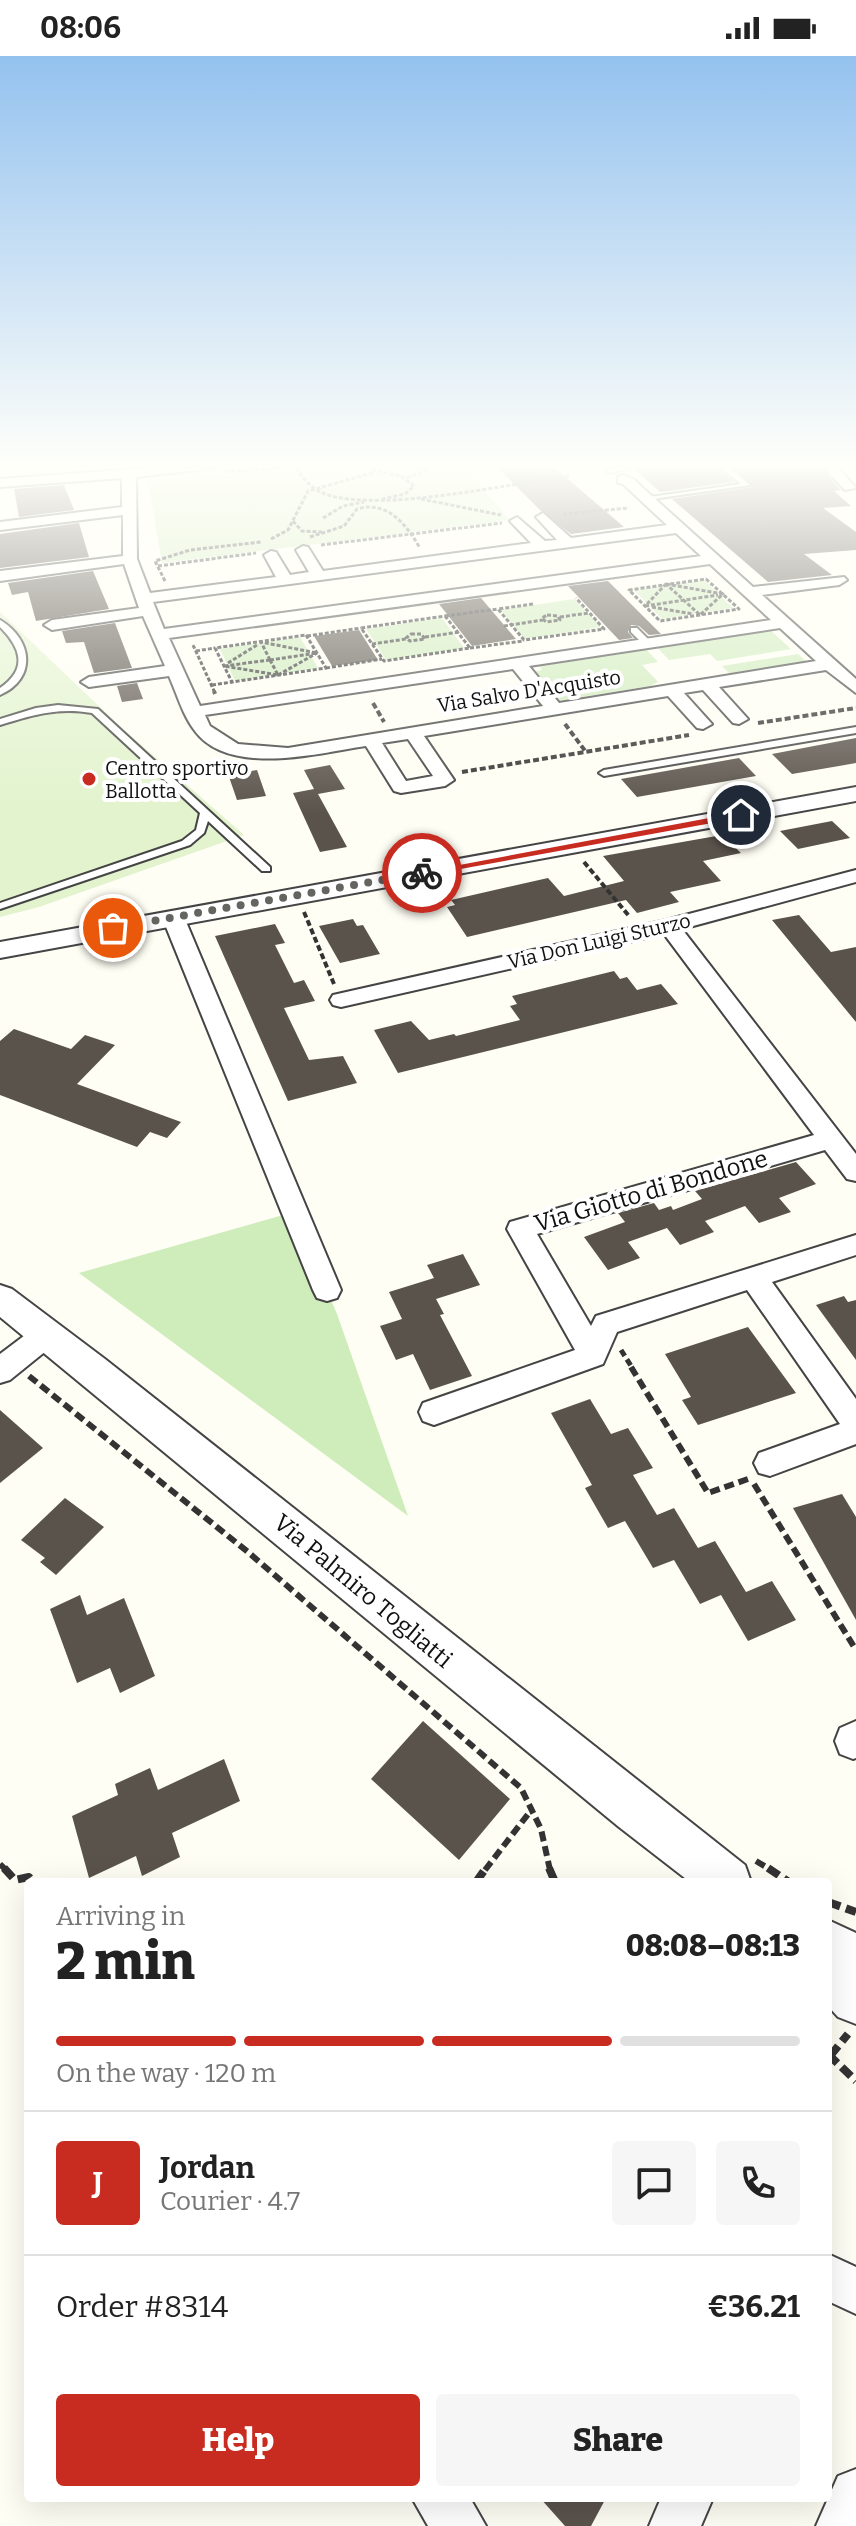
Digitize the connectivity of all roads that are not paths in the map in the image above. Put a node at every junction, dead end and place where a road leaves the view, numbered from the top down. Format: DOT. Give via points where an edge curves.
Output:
graph roads {
  1 [pos="138,583"];
  2 [pos="267,583"];
  3 [pos="536,583"];
  4 [pos="740,583"];
  5 [pos="812,583"];
  6 [pos="748,591"];
  7 [pos="145,605"];
  8 [pos="0,622"];
  9 [pos="783,623"];
  10 [pos="52,625"];
  11 [pos="634,630"];
  12 [pos="158,635"];
  13 [pos="647,643"];
  14 [pos="517,663"];
  15 [pos="829,664"];
  16 [pos="174,670"];
  17 [pos="89,682"];
  18 [pos="707,684"];
  19 [pos="856,688"];
  20 [pos="672,690"];
  21 [pos="0,692"];
  22 [pos="555,709"];
  23 [pos="193,712"];
  24 [pos="0,722"];
  25 [pos="745,722"];
  26 [pos="698,729"];
  27 [pos="856,730"];
  28 [pos="413,733"];
  29 [pos="371,740"];
  30 [pos="604,773"];
  31 [pos="856,794"];
  32 [pos="205,811"];
  33 [pos="266,869"];
  34 [pos="856,876"];
  35 [pos="0,906"];
  36 [pos="173,917"];
  37 [pos="669,926"];
  38 [pos="0,950"];
  39 [pos="341,1000"];
  40 [pos="831,1139"];
  41 [pos="856,1172"];
  42 [pos="856,1245"];
  43 [pos="752,1275"];
  44 [pos="327,1290"];
  45 [pos="0,1298"];
  46 [pos="47,1334"];
  47 [pos="593,1356"];
  48 [pos="6,1366"];
  49 [pos="434,1412"];
  50 [pos="856,1423"];
  51 [pos="856,1431"];
  52 [pos="770,1463"];
  53 [pos="723,1878"];
  54 [pos="832,1946"];
  55 [pos="856,1960"];
  56 [pos="832,1976"];
  57 [pos="856,1999"];
  58 [pos="832,2279"];
  59 [pos="856,2291"];
  60 [pos="856,2494"];
  61 [pos="440,2502"];
  62 [pos="686,2502"];
  63 [pos="461,2526"];
  64 [pos="674,2526"];
  65 [pos="841,2526"];
  1 -- 7 [label="street"];
  2 -- 7 [label="street"];
  3 -- 12 [label="street"];
  4 -- 6 [label="street"];
  5 -- 6 [label="street"];
  6 -- 9 [label="street"];
  7 -- 10 [label="street"];
  7 -- 12 [label="street"];
  8 -- 21 [label="lane" via="19,639 24,655 20,672"];
  9 -- 13 [label="street"];
  9 -- 15 [label="street"];
  11 -- 13 [label="lane"];
  12 -- 16 [label="street"];
  13 -- 14 [label="street"];
  14 -- 22 [label="street"];
  14 -- 23 [label="street"];
  15 -- 18 [label="street, Via Salvo D'Acquisto"];
  15 -- 19 [label="street"];
  16 -- 17 [label="street"];
  16 -- 23 [label="street"];
  18 -- 20 [label="street, Via Salvo D'Acquisto"];
  18 -- 25 [label="street"];
  20 -- 22 [label="street, Via Salvo D'Acquisto"];
  20 -- 26 [label="street"];
  22 -- 28 [label="street, Via Salvo D'Acquisto"];
  23 -- 29 [label="street, Via Salvo D'Acquisto" via="215,741 236,751 288,753"];
  24 -- 32 [label="lane" via="46,707 95,711"];
  27 -- 30 [label="lane"];
  28 -- 29 [label="street, Via Salvo D'Acquisto"];
  28 -- 29 [label="street" via="445,780 401,787"];
  31 -- 36 [label="street"];
  32 -- 33 [label="lane"];
  32 -- 35 [label="lane" via="201,831 186,843"];
  34 -- 37 [label="street, Via Don Luigi Sturzo"];
  36 -- 38 [label="street"];
  36 -- 44 [label="street"];
  37 -- 39 [label="street, Via Don Luigi Sturzo"];
  37 -- 40 [label="street"];
  40 -- 41 [label="street"];
  40 -- 47 [label="street, Via Giotto di Bondone" via="520,1229"];
  42 -- 43 [label="street"];
  43 -- 47 [label="street" via="606,1324"];
  43 -- 50 [label="street"];
  45 -- 46 [label="street, Via Palmiro Togliatti"];
  46 -- 48 [label="street"];
  46 -- 53 [label="street, Via Palmiro Togliatti" via="503,1708"];
  47 -- 49 [label="street"];
  51 -- 52 [label="street"];
  54 -- 55 [label="street"];
  56 -- 57 [label="street"];
  58 -- 59 [label="street"];
  60 -- 65 [label="street"];
  61 -- 63 [label="street"];
  62 -- 64 [label="street"];
}
